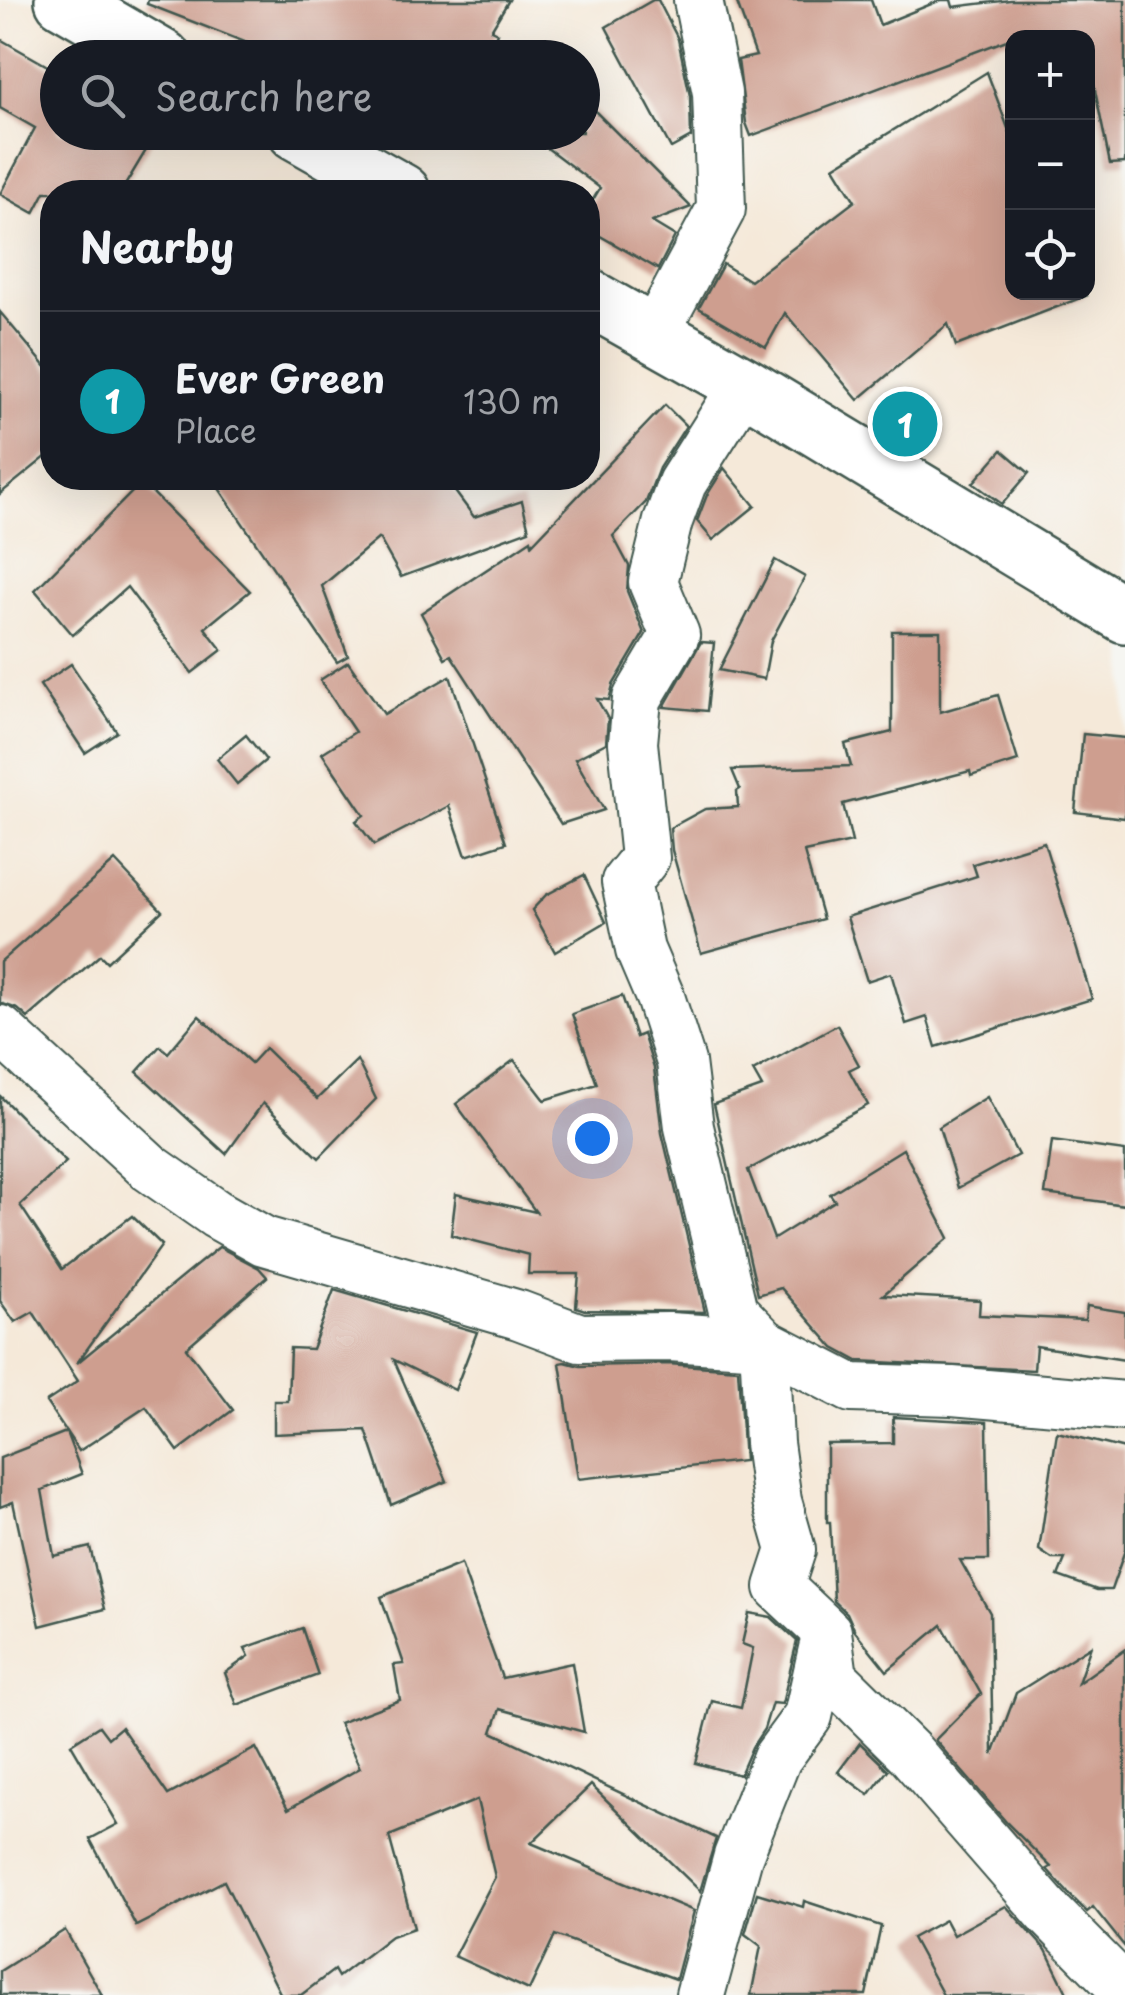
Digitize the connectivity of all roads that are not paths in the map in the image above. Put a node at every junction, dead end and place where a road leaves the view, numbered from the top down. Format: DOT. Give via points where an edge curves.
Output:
graph roads {
  1 [pos="63,0"];
  2 [pos="698,0"];
  3 [pos="132,40"];
  4 [pos="328,150"];
  5 [pos="381,180"];
  6 [pos="600,304"];
  7 [pos="654,334"];
  8 [pos="744,385"];
  9 [pos="1125,615"];
  10 [pos="0,1030"];
  11 [pos="764,1343"];
  12 [pos="1125,1406"];
  13 [pos="827,1632"];
  14 [pos="1125,1990"];
  15 [pos="700,1995"];
  1 -- 3 [label="main road"];
  2 -- 7 [label="street" via="717,93 722,210"];
  4 -- 5 [label="main road"];
  6 -- 7 [label="main road"];
  7 -- 8 [label="main road"];
  8 -- 9 [label="main road"];
  8 -- 11 [label="street" via="682,483 653,582 675,635 637,700 633,743 645,858 626,882 640,950 681,1062 689,1127 732,1311"];
  10 -- 11 [label="street" via="150,1168 264,1241 580,1338"];
  11 -- 12 [label="street" via="851,1388"];
  11 -- 13 [label="street" via="769,1443 791,1550 778,1586"];
  13 -- 14 [label="street" via="832,1677 910,1753"];
  13 -- 15 [label="street" via="808,1716 777,1758 738,1856"];
}
